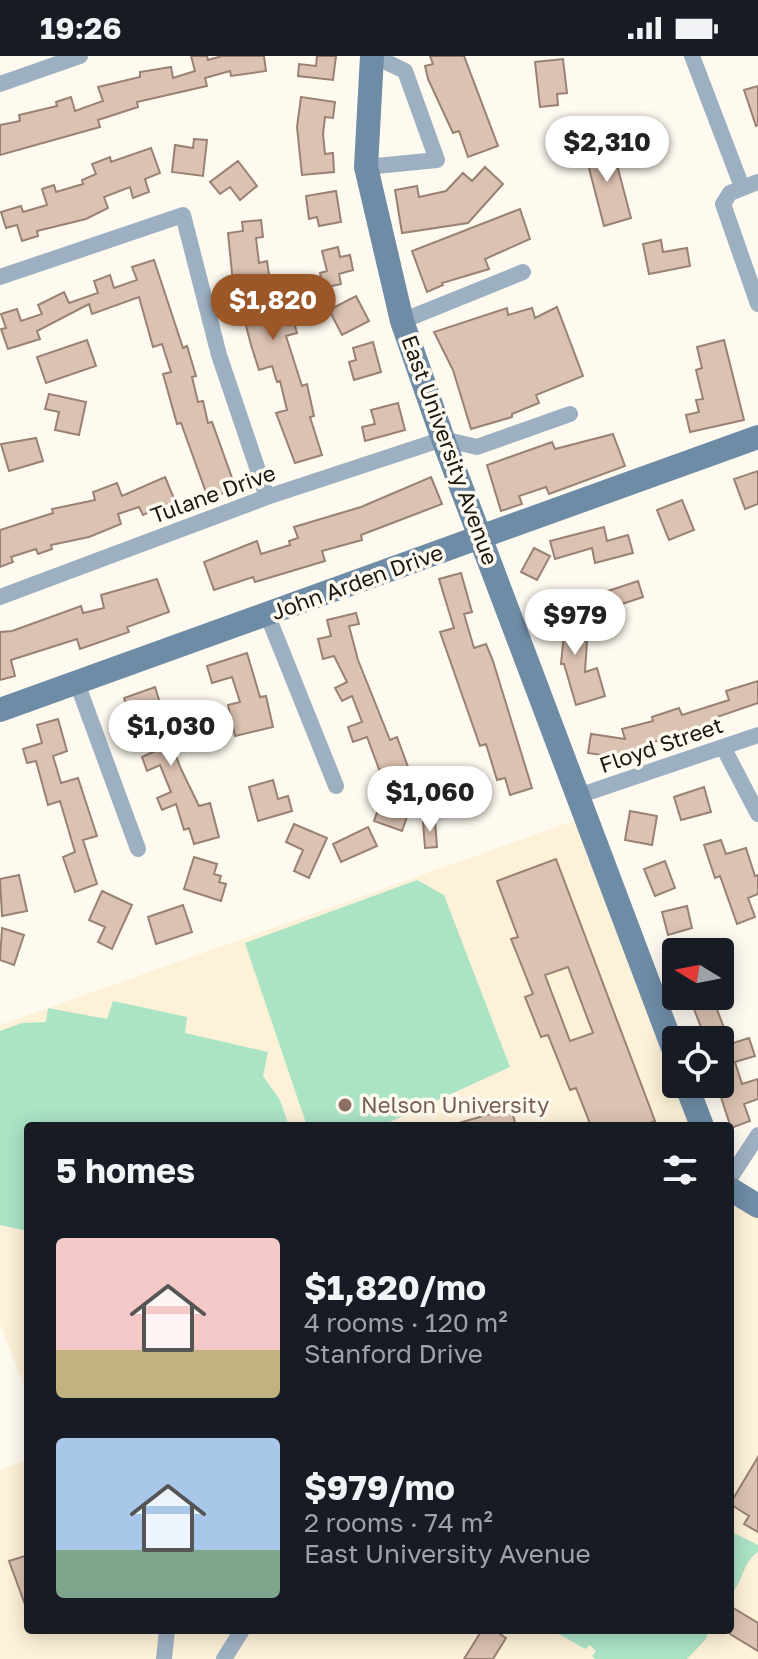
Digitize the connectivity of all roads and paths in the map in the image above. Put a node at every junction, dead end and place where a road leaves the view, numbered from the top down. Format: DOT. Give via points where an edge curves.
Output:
graph roads {
  1 [pos="373,56"];
  2 [pos="692,56"];
  3 [pos="75,57"];
  4 [pos="0,84"];
  5 [pos="366,167"];
  6 [pos="750,184"];
  7 [pos="523,272"];
  8 [pos="0,277"];
  9 [pos="758,304"];
  10 [pos="402,321"];
  11 [pos="570,414"];
  12 [pos="758,437"];
  13 [pos="443,439"];
  14 [pos="267,497"];
  15 [pos="482,537"];
  16 [pos="0,597"];
  17 [pos="267,614"];
  18 [pos="77,683"];
  19 [pos="0,710"];
  20 [pos="758,735"];
  21 [pos="723,747"];
  22 [pos="336,786"];
  23 [pos="578,796"];
  24 [pos="758,814"];
  25 [pos="138,849"];
  26 [pos="665,1026"];
  27 [pos="691,1098"];
  28 [pos="700,1122"];
  29 [pos="758,1135"];
  30 [pos="734,1172"];
  31 [pos="734,1191"];
  32 [pos="758,1206"];
  33 [pos="167,1634"];
  34 [pos="240,1634"];
  35 [pos="164,1659"];
  36 [pos="224,1659"];
  1 -- 5 [label="street, East University Avenue"];
  1 -- 5 [label="street" via="405,71 437,160"];
  2 -- 6 [label="street"];
  3 -- 4 [label="street"];
  5 -- 10 [label="street, East University Avenue"];
  6 -- 9 [label="street" via="730,193 723,204"];
  7 -- 10 [label="street"];
  8 -- 14 [label="street" via="183,215 219,355"];
  10 -- 13 [label="street, East University Avenue"];
  11 -- 13 [label="street" via="477,447"];
  12 -- 15 [label="street, John Arden Drive"];
  13 -- 14 [label="street, Tulane Drive"];
  13 -- 15 [label="street, East University Avenue"];
  14 -- 16 [label="street, Tulane Drive"];
  15 -- 17 [label="street, John Arden Drive"];
  15 -- 23 [label="street, East University Avenue"];
  17 -- 18 [label="street, John Arden Drive"];
  17 -- 22 [label="street"];
  18 -- 19 [label="street, John Arden Drive"];
  18 -- 25 [label="street"];
  20 -- 21 [label="street, Floyd Street"];
  21 -- 23 [label="street, Floyd Street"];
  21 -- 24 [label="street"];
  23 -- 26 [label="street, East University Avenue"];
  27 -- 28 [label="street"];
  29 -- 30 [label="street"];
  31 -- 32 [label="street"];
  33 -- 35 [label="street"];
  34 -- 36 [label="street"];
}
